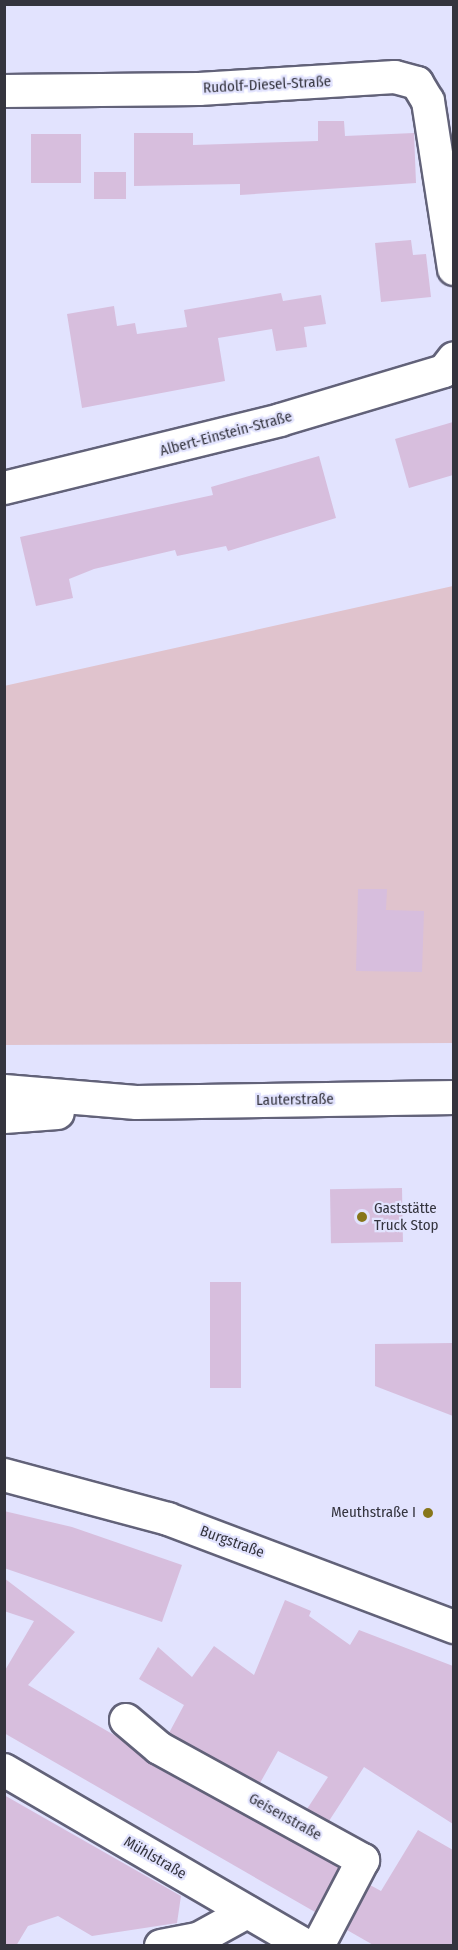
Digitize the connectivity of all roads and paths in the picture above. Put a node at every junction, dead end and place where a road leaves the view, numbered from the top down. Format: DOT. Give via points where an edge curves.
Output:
graph roads {
  1 [pos="4,91"];
  2 [pos="449,190"];
  3 [pos="453,269"];
  4 [pos="449,364"];
  5 [pos="4,488"];
  6 [pos="4,1091"];
  7 [pos="453,1097"];
  8 [pos="136,1102"];
  9 [pos="4,1116"];
  10 [pos="4,1475"];
  11 [pos="453,1627"];
  12 [pos="126,1720"];
  13 [pos="4,1770"];
  14 [pos="247,1912"];
  15 [pos="161,1946"];
  16 [pos="307,1946"];
  17 [pos="318,1946"];
  1 -- 2 [label="street, Rudolf-Diesel-Straße" via="199,89 395,77 417,83 428,101"];
  2 -- 3 [label="street, Rudolf-Diesel-Straße"];
  4 -- 5 [label="street, Albert-Einstein-Straße" via="269,423"];
  6 -- 8 [label="main road, Lauterstraße"];
  7 -- 8 [label="main road, Lauterstraße"];
  8 -- 9 [label="main road, Lauterstraße"];
  10 -- 11 [label="street, Burgstraße" via="168,1519"];
  12 -- 17 [label="street, Geisenstraße" via="159,1748 363,1860"];
  13 -- 14 [label="street, Mühlstraße"];
  14 -- 15 [label="street" via="198,1939"];
  14 -- 16 [label="street, Mühlstraße"];
}
